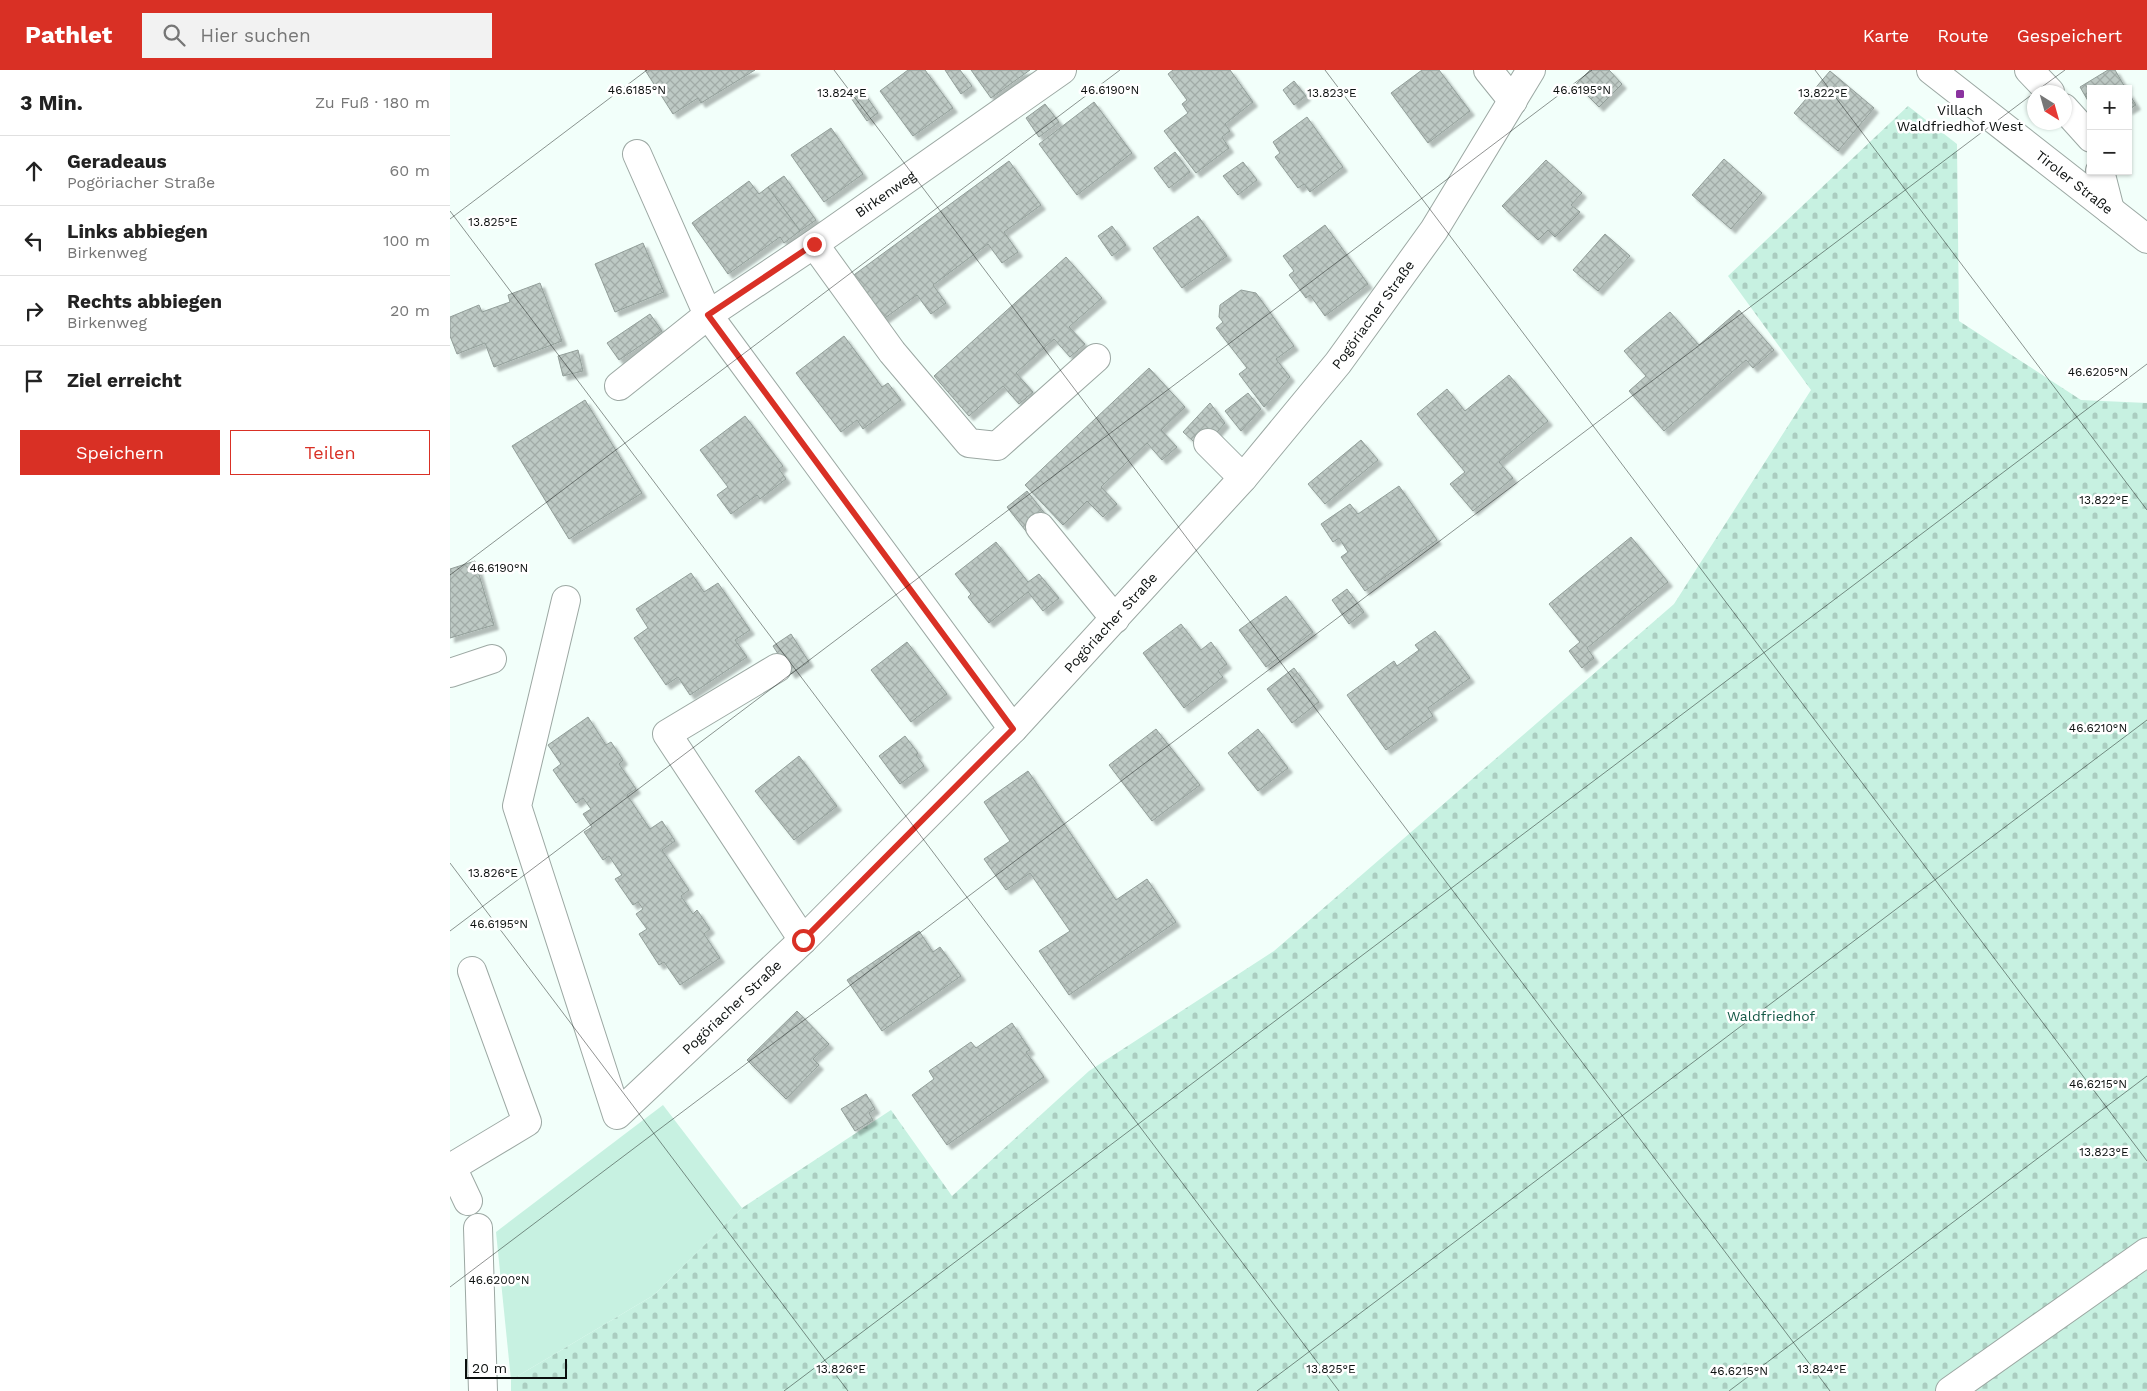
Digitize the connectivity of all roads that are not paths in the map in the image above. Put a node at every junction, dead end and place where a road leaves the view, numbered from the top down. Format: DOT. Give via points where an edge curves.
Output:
graph roads {
  1 [pos="1062,70"];
  2 [pos="1488,70"];
  3 [pos="1531,70"];
  4 [pos="1931,70"];
  5 [pos="2029,70"];
  6 [pos="2043,85"];
  7 [pos="1512,101"];
  8 [pos="2072,117"];
  9 [pos="2087,134"];
  10 [pos="637,154"];
  11 [pos="2101,175"];
  12 [pos="2110,210"];
  13 [pos="2147,239"];
  14 [pos="814,244"];
  15 [pos="708,315"];
  16 [pos="1096,358"];
  17 [pos="619,386"];
  18 [pos="1208,443"];
  19 [pos="1243,478"];
  20 [pos="1040,527"];
  21 [pos="566,600"];
  22 [pos="1115,619"];
  23 [pos="492,659"];
  24 [pos="777,668"];
  25 [pos="450,673"];
  26 [pos="1013,729"];
  27 [pos="803,940"];
  28 [pos="472,972"];
  29 [pos="451,1168"];
  30 [pos="468,1201"];
  31 [pos="478,1228"];
  32 [pos="2147,1252"];
  33 [pos="483,1391"];
  34 [pos="1950,1391"];
  1 -- 14 [label="street, Birkenweg"];
  2 -- 7 [label="street"];
  3 -- 7 [label="street, Pogöriacher Straße"];
  4 -- 12 [label="street, Tiroler Straße"];
  5 -- 6 [label="street"];
  7 -- 19 [label="street, Pogöriacher Straße" via="1434,230 1338,363"];
  8 -- 9 [label="street"];
  10 -- 15 [label="street"];
  11 -- 12 [label="street"];
  12 -- 13 [label="street, Tiroler Straße"];
  14 -- 15 [label="street, Birkenweg"];
  14 -- 16 [label="street" via="892,352 969,444 997,446"];
  15 -- 17 [label="street, Birkenweg"];
  15 -- 26 [label="street"];
  18 -- 19 [label="street"];
  19 -- 22 [label="street, Pogöriacher Straße"];
  20 -- 22 [label="street"];
  21 -- 27 [label="street, Pogöriacher Straße" via="517,806 617,1115"];
  22 -- 26 [label="street, Pogöriacher Straße"];
  23 -- 25 [label="street"];
  24 -- 27 [label="street" via="667,734"];
  26 -- 27 [label="street, Pogöriacher Straße"];
  28 -- 29 [label="street" via="527,1122"];
  29 -- 30 [label="street"];
  31 -- 33 [label="street"];
  32 -- 34 [label="street"];
}
